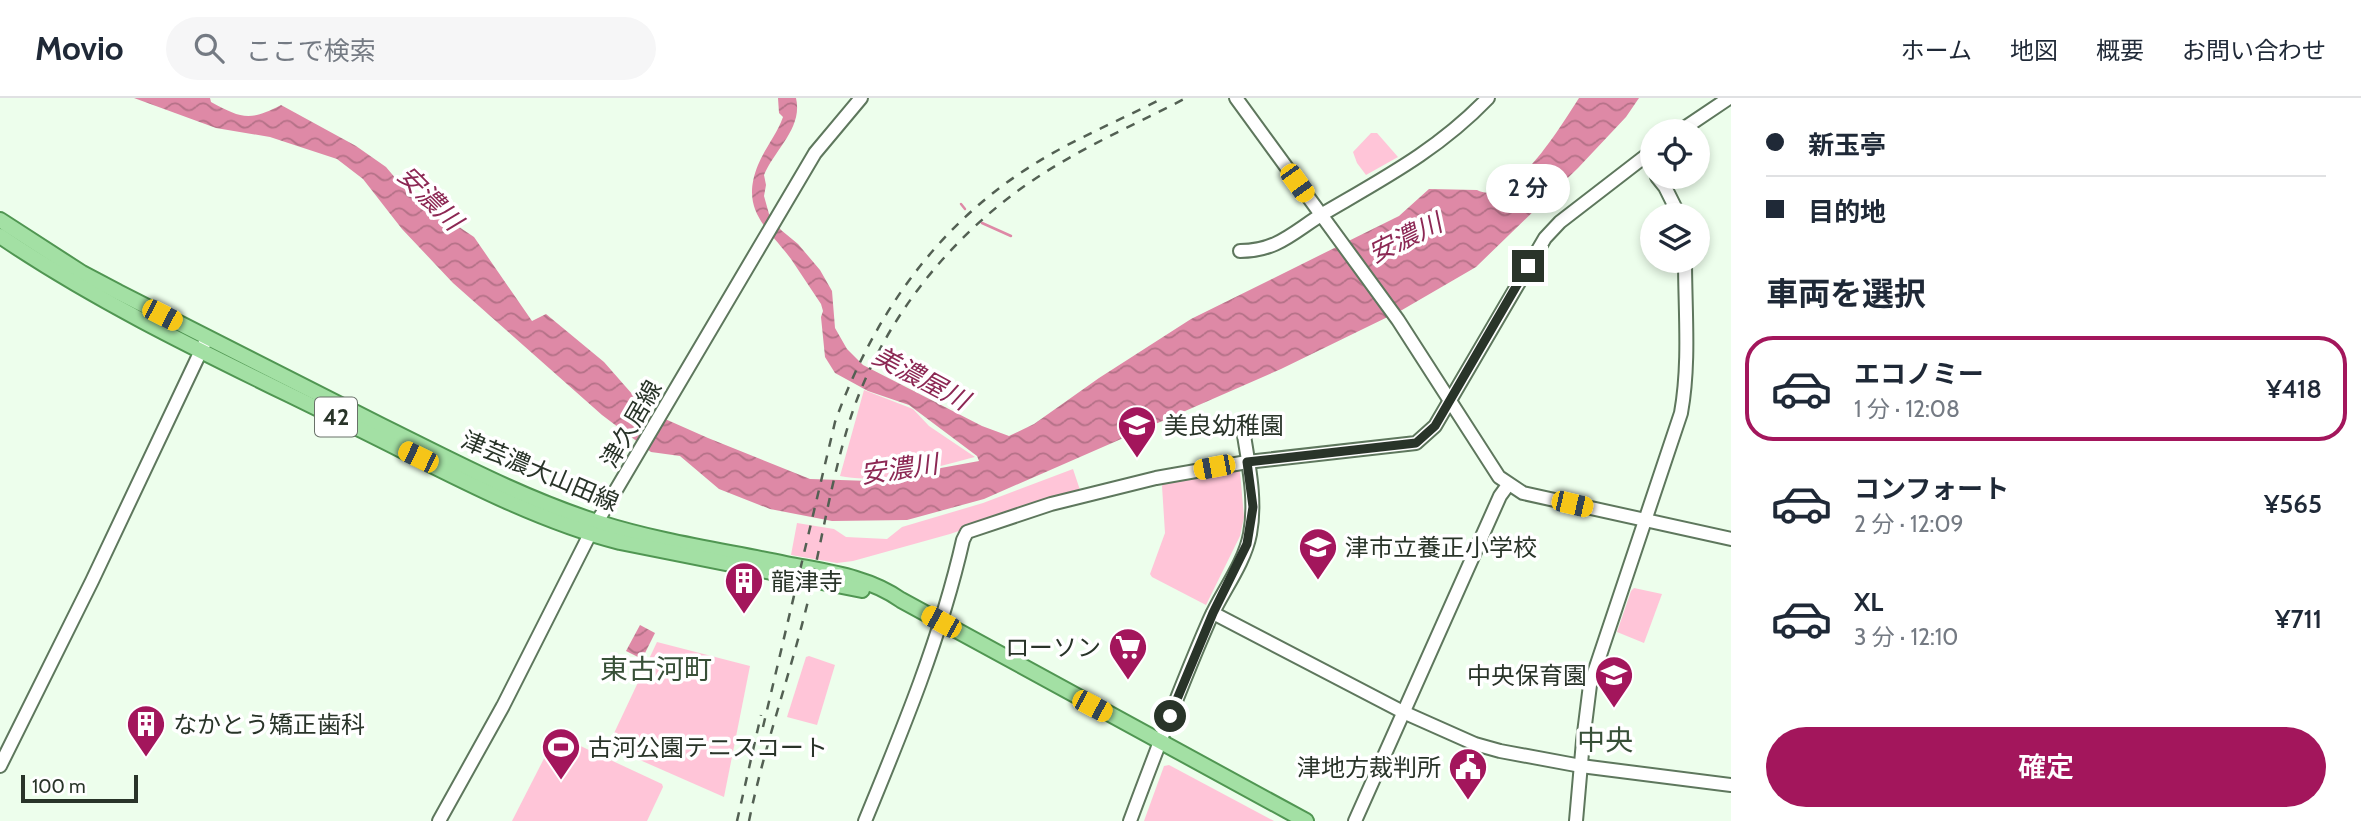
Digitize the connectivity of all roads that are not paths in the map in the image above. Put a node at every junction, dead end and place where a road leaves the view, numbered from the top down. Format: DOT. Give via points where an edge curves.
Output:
graph roads {
  1 [pos="861,98"];
  2 [pos="1236,98"];
  3 [pos="1488,98"];
  4 [pos="1730,98"];
  5 [pos="1698,119"];
  6 [pos="1640,159"];
  7 [pos="1324,218"];
  8 [pos="0,220"];
  9 [pos="0,236"];
  10 [pos="1240,251"];
  11 [pos="1685,273"];
  12 [pos="204,343"];
  13 [pos="1450,400"];
  14 [pos="1242,422"];
  15 [pos="1247,462"];
  16 [pos="1508,485"];
  17 [pos="1645,520"];
  18 [pos="594,528"];
  19 [pos="1731,540"];
  20 [pos="1213,613"];
  21 [pos="941,622"];
  22 [pos="1403,712"];
  23 [pos="1160,741"];
  24 [pos="0,766"];
  25 [pos="1581,766"];
  26 [pos="1731,785"];
  27 [pos="439,821"];
  28 [pos="864,821"];
  29 [pos="1130,821"];
  30 [pos="1306,821"];
  31 [pos="1355,821"];
  32 [pos="1576,821"];
  1 -- 18 [label="street, 津久居線" via="815,153"];
  2 -- 7 [label="street"];
  3 -- 7 [label="street" via="1427,152"];
  4 -- 5 [label="street"];
  6 -- 13 [label="street" via="1545,238"];
  7 -- 10 [label="street" via="1279,244"];
  7 -- 13 [label="street"];
  8 -- 12 [label="main road, 津芸濃大山田線 / 42"];
  9 -- 12 [label="main road, 津芸濃大山田線 / 42" via="111,303"];
  11 -- 17 [label="street" via="1681,413"];
  12 -- 18 [label="main road, 津芸濃大山田線 / 42" via="475,485"];
  12 -- 24 [label="street"];
  13 -- 15 [label="street" via="1430,432 1416,443"];
  13 -- 16 [label="street" via="1493,470"];
  14 -- 15 [label="street"];
  15 -- 20 [label="street" via="1253,507 1250,535"];
  15 -- 21 [label="street" via="1130,484 967,532"];
  16 -- 17 [label="street"];
  16 -- 22 [label="street"];
  17 -- 19 [label="street"];
  17 -- 25 [label="street" via="1590,685"];
  18 -- 21 [label="main road, 津芸濃大山田線 / 42" via="844,575 885,589"];
  18 -- 27 [label="street, 津久居線"];
  20 -- 22 [label="street"];
  20 -- 23 [label="street"];
  21 -- 23 [label="main road, 津芸濃大山田線 / 42"];
  21 -- 28 [label="street"];
  22 -- 25 [label="street" via="1488,748"];
  22 -- 31 [label="street"];
  23 -- 29 [label="street"];
  23 -- 30 [label="main road, 津芸濃大山田線 / 42"];
  25 -- 26 [label="street"];
  25 -- 32 [label="street"];
}
